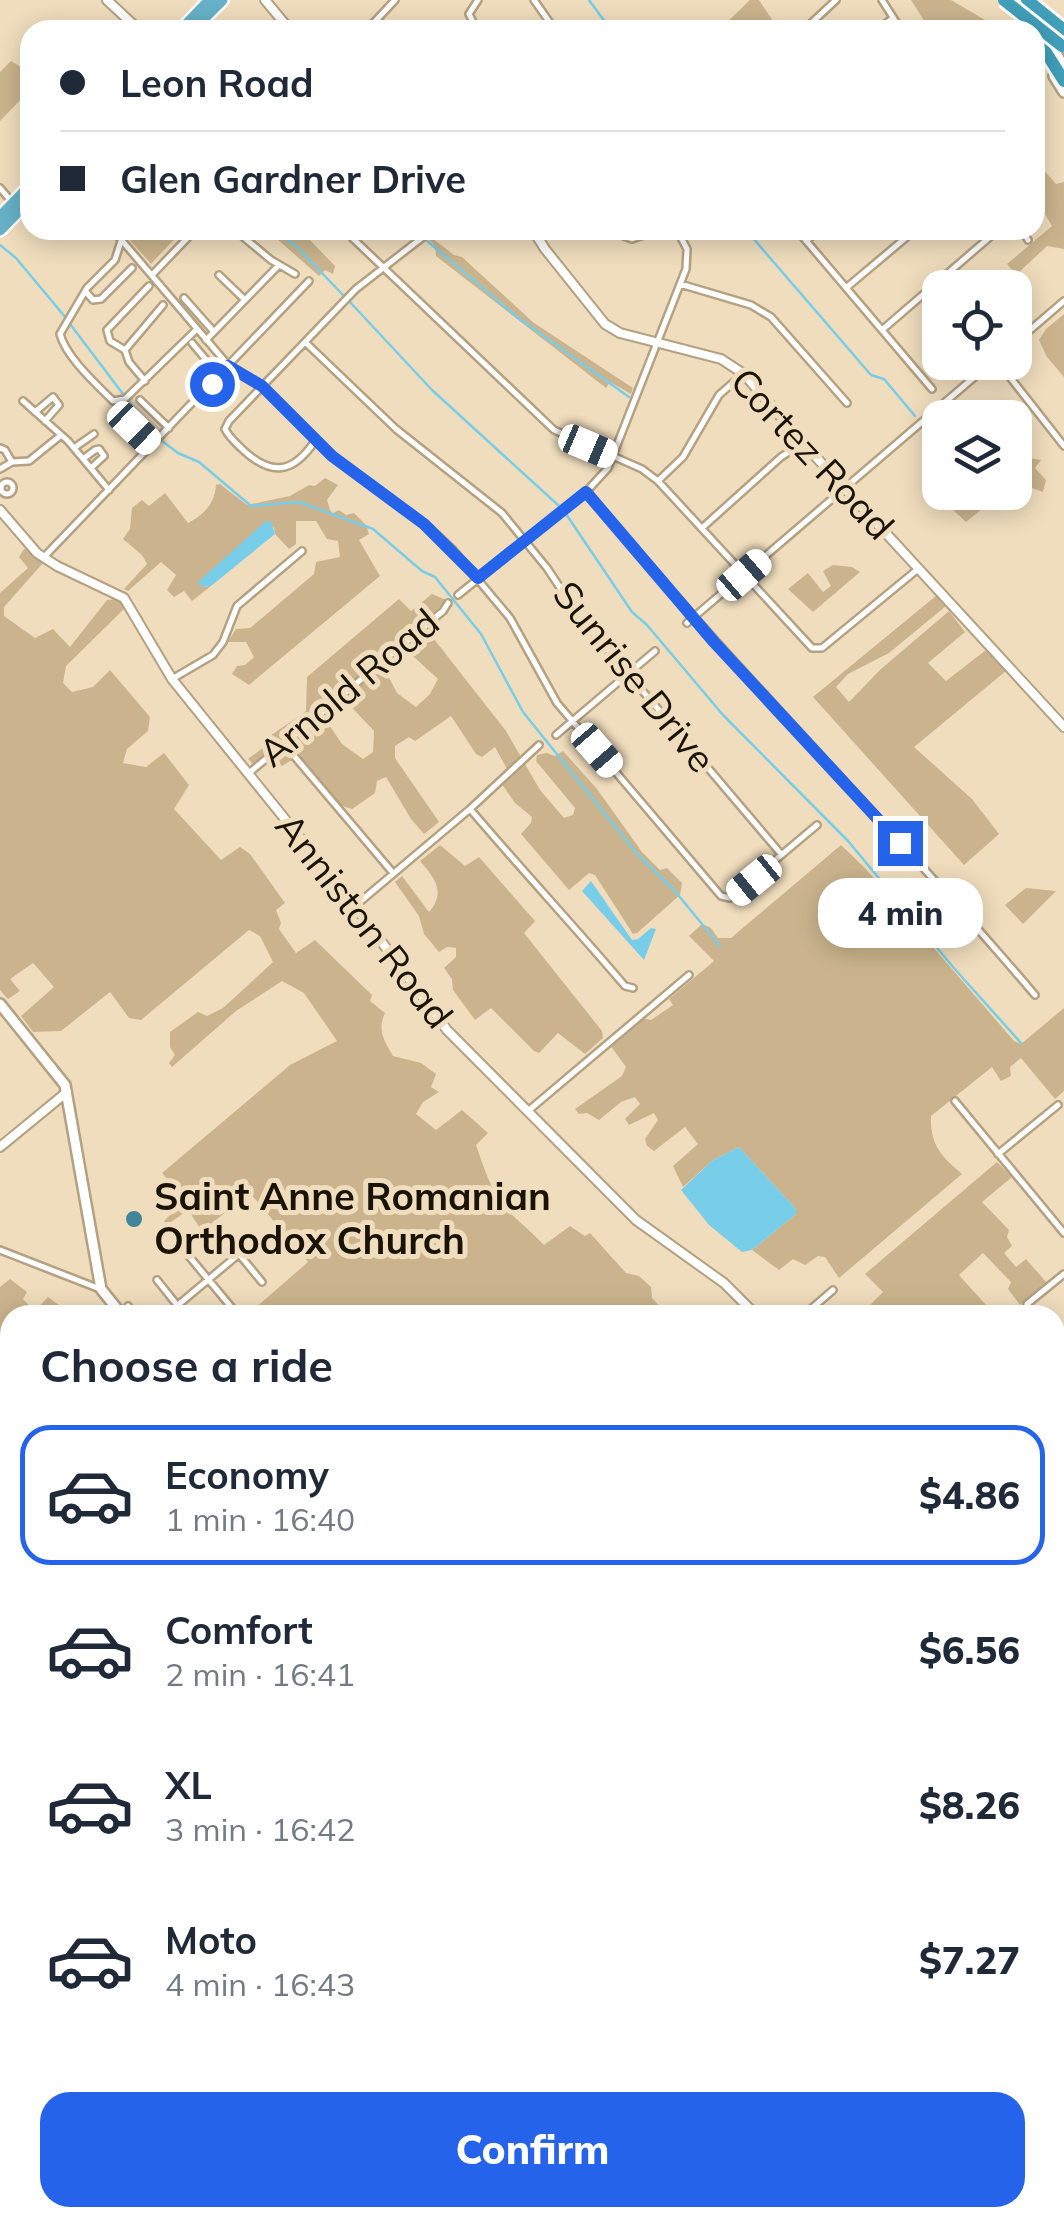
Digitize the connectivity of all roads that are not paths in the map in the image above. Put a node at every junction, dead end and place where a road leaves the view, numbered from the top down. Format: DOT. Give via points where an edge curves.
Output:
graph roads {
  1 [pos="107,0"];
  2 [pos="210,0"];
  3 [pos="222,0"];
  4 [pos="265,0"];
  5 [pos="395,0"];
  6 [pos="816,0"];
  7 [pos="836,0"];
  8 [pos="882,0"];
  9 [pos="1007,0"];
  10 [pos="1026,0"];
  11 [pos="823,10"];
  12 [pos="894,18"];
  13 [pos="128,20"];
  14 [pos="191,20"];
  15 [pos="202,20"];
  16 [pos="282,20"];
  17 [pos="376,20"];
  18 [pos="814,20"];
  19 [pos="891,20"];
  20 [pos="1031,20"];
  21 [pos="1064,30"];
  22 [pos="1045,33"];
  23 [pos="1045,54"];
  24 [pos="1045,61"];
  25 [pos="1064,66"];
  26 [pos="1064,82"];
  27 [pos="1064,92"];
  28 [pos="0,188"];
  29 [pos="20,197"];
  30 [pos="14,204"];
  31 [pos="5,218"];
  32 [pos="0,230"];
  33 [pos="122,240"];
  34 [pos="185,240"];
  35 [pos="248,240"];
  36 [pos="355,240"];
  37 [pos="419,240"];
  38 [pos="539,240"];
  39 [pos="682,240"];
  40 [pos="903,240"];
  41 [pos="986,240"];
  42 [pos="806,241"];
  43 [pos="279,265"];
  44 [pos="132,268"];
  45 [pos="384,268"];
  46 [pos="295,274"];
  47 [pos="152,275"];
  48 [pos="219,275"];
  49 [pos="309,281"];
  50 [pos="680,284"];
  51 [pos="149,286"];
  52 [pos="846,288"];
  53 [pos="86,292"];
  54 [pos="184,298"];
  55 [pos="245,300"];
  56 [pos="1064,300"];
  57 [pos="163,305"];
  58 [pos="1032,327"];
  59 [pos="197,329"];
  60 [pos="882,330"];
  61 [pos="214,332"];
  62 [pos="206,340"];
  63 [pos="305,342"];
  64 [pos="192,343"];
  65 [pos="658,343"];
  66 [pos="124,350"];
  67 [pos="228,366"];
  68 [pos="744,374"];
  69 [pos="220,375"];
  70 [pos="974,380"];
  71 [pos="1010,380"];
  72 [pos="145,382"];
  73 [pos="262,386"];
  74 [pos="932,388"];
  75 [pos="23,400"];
  76 [pos="140,400"];
  77 [pos="847,403"];
  78 [pos="35,412"];
  79 [pos="45,420"];
  80 [pos="134,428"];
  81 [pos="168,428"];
  82 [pos="94,434"];
  83 [pos="60,436"];
  84 [pos="316,440"];
  85 [pos="802,443"];
  86 [pos="151,446"];
  87 [pos="1064,446"];
  88 [pos="0,448"];
  89 [pos="74,448"];
  90 [pos="612,456"];
  91 [pos="83,458"];
  92 [pos="12,462"];
  93 [pos="91,468"];
  94 [pos="0,471"];
  95 [pos="6,479"];
  96 [pos="658,480"];
  97 [pos="845,489"];
  98 [pos="109,490"];
  99 [pos="586,492"];
  100 [pos="0,510"];
  101 [pos="702,528"];
  102 [pos="525,541"];
  103 [pos="302,551"];
  104 [pos="43,558"];
  105 [pos="918,569"];
  106 [pos="744,575"];
  107 [pos="478,578"];
  108 [pos="458,595"];
  109 [pos="448,603"];
  110 [pos="694,618"];
  111 [pos="687,623"];
  112 [pos="655,651"];
  113 [pos="628,674"];
  114 [pos="172,678"];
  115 [pos="573,721"];
  116 [pos="1064,727"];
  117 [pos="556,735"];
  118 [pos="284,744"];
  119 [pos="539,746"];
  120 [pos="249,773"];
  121 [pos="470,809"];
  122 [pos="817,825"];
  123 [pos="782,855"];
  124 [pos="394,873"];
  125 [pos="355,906"];
  126 [pos="689,976"];
  127 [pos="632,988"];
  128 [pos="1035,995"];
  129 [pos="0,1004"];
  130 [pos="67,1092"];
  131 [pos="955,1101"];
  132 [pos="1058,1105"];
  133 [pos="528,1111"];
  134 [pos="0,1147"];
  135 [pos="998,1154"];
  136 [pos="1064,1233"];
  137 [pos="0,1250"];
  138 [pos="188,1254"];
  139 [pos="1064,1274"];
  140 [pos="157,1280"];
  141 [pos="208,1280"];
  142 [pos="262,1282"];
  143 [pos="102,1289"];
  144 [pos="833,1290"];
  145 [pos="1027,1304"];
  146 [pos="119,1305"];
  147 [pos="177,1305"];
  148 [pos="179,1305"];
  149 [pos="229,1305"];
  150 [pos="746,1305"];
  151 [pos="816,1305"];
  1 -- 13 [label="street"];
  2 -- 14 [label="highway"];
  3 -- 15 [label="highway"];
  4 -- 16 [label="street"];
  5 -- 17 [label="street"];
  6 -- 11 [label="street"];
  7 -- 11 [label="street"];
  8 -- 12 [label="street"];
  9 -- 20 [label="highway, bridge"];
  10 -- 21 [label="highway"];
  11 -- 18 [label="street"];
  12 -- 19 [label="street"];
  22 -- 25 [label="main road"];
  23 -- 26 [label="highway"];
  24 -- 27 [label="main road"];
  28 -- 30 [label="street"];
  29 -- 30 [label="highway"];
  30 -- 31 [label="highway"];
  31 -- 32 [label="highway"];
  33 -- 47 [label="street"];
  33 -- 53 [label="street" via="115,260"];
  34 -- 47 [label="street"];
  35 -- 43 [label="street"];
  36 -- 45 [label="street"];
  37 -- 45 [label="street"];
  38 -- 65 [label="street, Cortez Road" via="605,324"];
  39 -- 50 [label="street" via="688,253"];
  40 -- 52 [label="street"];
  41 -- 60 [label="street"];
  42 -- 52 [label="street"];
  43 -- 46 [label="street"];
  43 -- 55 [label="street"];
  44 -- 53 [label="street" via="101,299"];
  45 -- 63 [label="street"];
  45 -- 90 [label="street" via="547,425"];
  47 -- 59 [label="street"];
  48 -- 55 [label="street"];
  49 -- 67 [label="street"];
  50 -- 65 [label="street, Arnold Road"];
  50 -- 77 [label="street" via="752,304 771,316"];
  51 -- 66 [label="street" via="108,330 110,341"];
  52 -- 60 [label="street"];
  53 -- 72 [label="street" via="62,340 113,401"];
  54 -- 61 [label="street"];
  55 -- 61 [label="street"];
  56 -- 58 [label="street"];
  57 -- 66 [label="street"];
  59 -- 62 [label="street"];
  59 -- 72 [label="street"];
  60 -- 74 [label="street"];
  61 -- 62 [label="street"];
  62 -- 67 [label="street"];
  63 -- 73 [label="street"];
  63 -- 102 [label="street, Sunrise Drive" via="396,429 487,499"];
  64 -- 69 [label="street"];
  65 -- 68 [label="street, Cortez Road" via="721,359"];
  65 -- 90 [label="street, Arnold Road"];
  66 -- 72 [label="street"];
  67 -- 69 [label="street"];
  67 -- 73 [label="street"];
  68 -- 85 [label="street, Cortez Road"];
  68 -- 96 [label="street" via="719,395 690,447"];
  69 -- 81 [label="street"];
  70 -- 97 [label="street"];
  71 -- 87 [label="street"];
  73 -- 84 [label="street"];
  73 -- 84 [label="street" via="226,432 263,466 286,467"];
  75 -- 78 [label="street"];
  76 -- 81 [label="street"];
  78 -- 79 [label="street"];
  78 -- 79 [label="street" via="53,398 60,405"];
  79 -- 83 [label="street"];
  80 -- 86 [label="street"];
  81 -- 86 [label="street"];
  82 -- 89 [label="street"];
  83 -- 89 [label="street"];
  83 -- 92 [label="street" via="28,462"];
  84 -- 107 [label="street" via="424,524"];
  85 -- 97 [label="street, Cortez Road"];
  85 -- 101 [label="street"];
  86 -- 98 [label="street"];
  88 -- 92 [label="street"];
  89 -- 91 [label="street"];
  90 -- 96 [label="street"];
  90 -- 99 [label="street, Arnold Road"];
  91 -- 93 [label="street"];
  91 -- 93 [label="street" via="102,452"];
  92 -- 94 [label="street"];
  93 -- 98 [label="street"];
  94 -- 95 [label="street"];
  96 -- 101 [label="street"];
  97 -- 105 [label="street, Cortez Road"];
  97 -- 106 [label="street"];
  98 -- 104 [label="street"];
  99 -- 102 [label="street, Arnold Road"];
  99 -- 110 [label="street"];
  100 -- 104 [label="street, Anniston Road"];
  101 -- 106 [label="street"];
  102 -- 107 [label="street, Arnold Road"];
  102 -- 113 [label="street, Sunrise Drive"];
  103 -- 114 [label="street" via="237,606 213,655"];
  104 -- 114 [label="street, Anniston Road" via="124,598"];
  105 -- 106 [label="street" via="822,648 812,648"];
  105 -- 116 [label="street, Cortez Road"];
  106 -- 110 [label="street"];
  107 -- 108 [label="street, Arnold Road"];
  107 -- 115 [label="street"];
  109 -- 118 [label="street, Arnold Road"];
  110 -- 111 [label="street"];
  110 -- 128 [label="street"];
  112 -- 113 [label="street"];
  113 -- 115 [label="street"];
  113 -- 123 [label="street, Sunrise Drive"];
  114 -- 120 [label="street, Anniston Road"];
  115 -- 117 [label="street"];
  115 -- 123 [label="street" via="726,898"];
  118 -- 120 [label="street, Arnold Road"];
  118 -- 124 [label="street"];
  119 -- 121 [label="street"];
  120 -- 125 [label="street, Anniston Road"];
  121 -- 124 [label="street"];
  121 -- 127 [label="street"];
  122 -- 123 [label="street"];
  124 -- 125 [label="street"];
  125 -- 133 [label="street, Anniston Road" via="438,1020"];
  126 -- 133 [label="street"];
  129 -- 130 [label="main road"];
  130 -- 134 [label="street"];
  130 -- 143 [label="main road"];
  131 -- 135 [label="street"];
  132 -- 135 [label="street"];
  133 -- 150 [label="street, Anniston Road" via="636,1220"];
  135 -- 136 [label="street"];
  137 -- 143 [label="street"];
  138 -- 141 [label="street"];
  139 -- 145 [label="street"];
  140 -- 147 [label="street"];
  141 -- 142 [label="street" via="239,1254"];
  141 -- 148 [label="street"];
  141 -- 149 [label="street"];
  143 -- 146 [label="main road"];
  144 -- 151 [label="street"];
}
